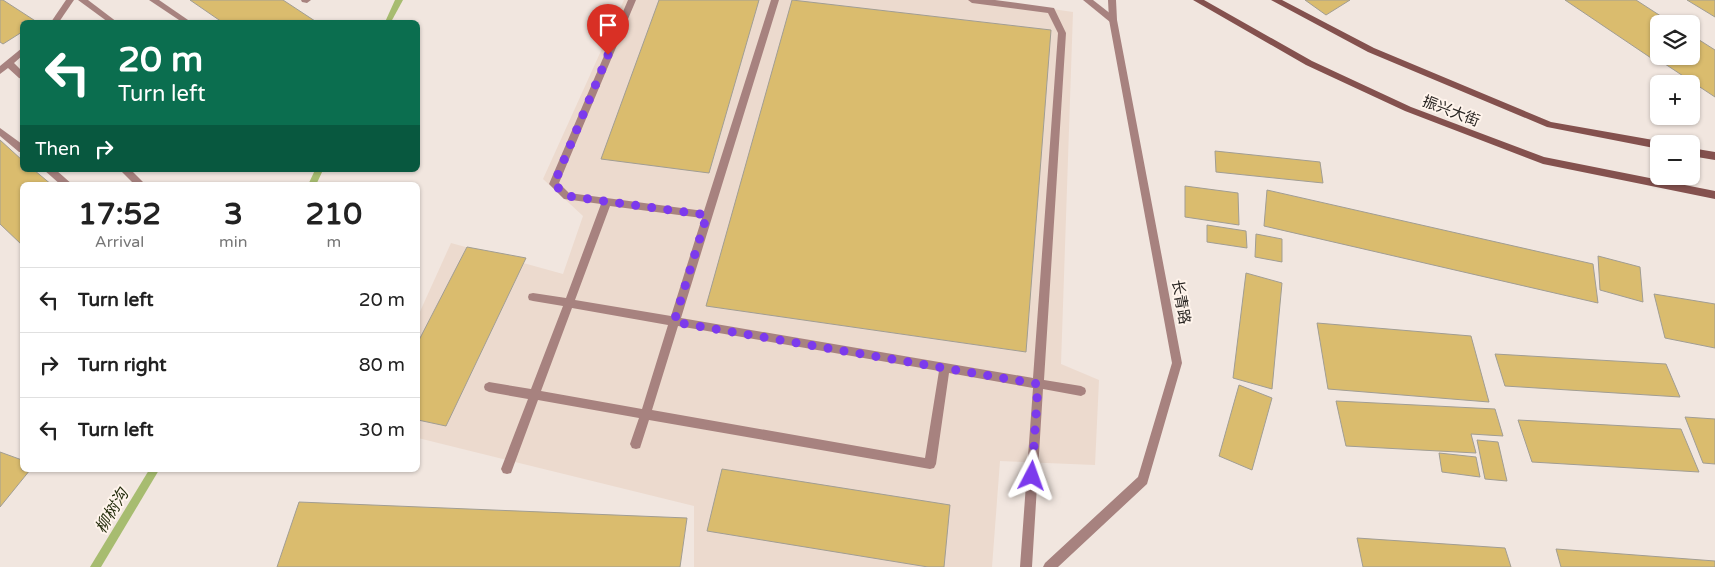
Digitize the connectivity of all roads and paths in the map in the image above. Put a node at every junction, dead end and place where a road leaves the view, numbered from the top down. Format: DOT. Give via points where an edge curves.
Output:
graph roads {
  1 [pos="70,0"];
  2 [pos="82,0"];
  3 [pos="153,0"];
  4 [pos="632,0"];
  5 [pos="775,0"];
  6 [pos="972,0"];
  7 [pos="1087,0"];
  8 [pos="1112,0"];
  9 [pos="1197,0"];
  10 [pos="1275,0"];
  11 [pos="56,20"];
  12 [pos="109,20"];
  13 [pos="184,20"];
  14 [pos="1113,20"];
  15 [pos="20,53"];
  16 [pos="9,64"];
  17 [pos="0,71"];
  18 [pos="20,74"];
  19 [pos="0,131"];
  20 [pos="1650,144"];
  21 [pos="20,147"];
  22 [pos="1700,154"];
  23 [pos="1715,156"];
  24 [pos="52,172"];
  25 [pos="127,172"];
  26 [pos="64,182"];
  27 [pos="138,182"];
  28 [pos="1715,195"];
  29 [pos="607,201"];
  30 [pos="707,215"];
  31 [pos="533,297"];
  32 [pos="569,304"];
  33 [pos="674,322"];
  34 [pos="945,368"];
  35 [pos="1038,384"];
  36 [pos="489,387"];
  37 [pos="1081,392"];
  38 [pos="534,395"];
  39 [pos="645,414"];
  40 [pos="636,444"];
  41 [pos="507,469"];
  42 [pos="1026,567"];
  43 [pos="1049,567"];
  1 -- 11 [label="street"];
  2 -- 12 [label="street"];
  3 -- 13 [label="street"];
  4 -- 29 [label="street" via="554,184 567,196"];
  5 -- 30 [label="street"];
  6 -- 35 [label="street" via="1051,10 1062,34"];
  7 -- 14 [label="street"];
  8 -- 14 [label="street, 长青路"];
  9 -- 28 [label="street, 振兴大街" via="1309,63 1408,109 1534,157"];
  10 -- 20 [label="street, 振兴大街" via="1371,50 1550,125"];
  14 -- 43 [label="street, 长青路" via="1177,363 1143,480"];
  15 -- 16 [label="street"];
  16 -- 17 [label="street"];
  16 -- 18 [label="street"];
  19 -- 21 [label="street"];
  22 -- 23 [label="street"];
  24 -- 26 [label="street"];
  25 -- 27 [label="street"];
  29 -- 30 [label="street"];
  29 -- 32 [label="street"];
  30 -- 33 [label="street"];
  31 -- 32 [label="street"];
  32 -- 33 [label="street"];
  32 -- 38 [label="street"];
  33 -- 34 [label="street"];
  33 -- 39 [label="street"];
  34 -- 35 [label="street"];
  34 -- 39 [label="street" via="930,464"];
  35 -- 37 [label="street"];
  35 -- 42 [label="street"];
  36 -- 38 [label="street"];
  38 -- 39 [label="street"];
  38 -- 41 [label="street"];
  39 -- 40 [label="street"];
}
